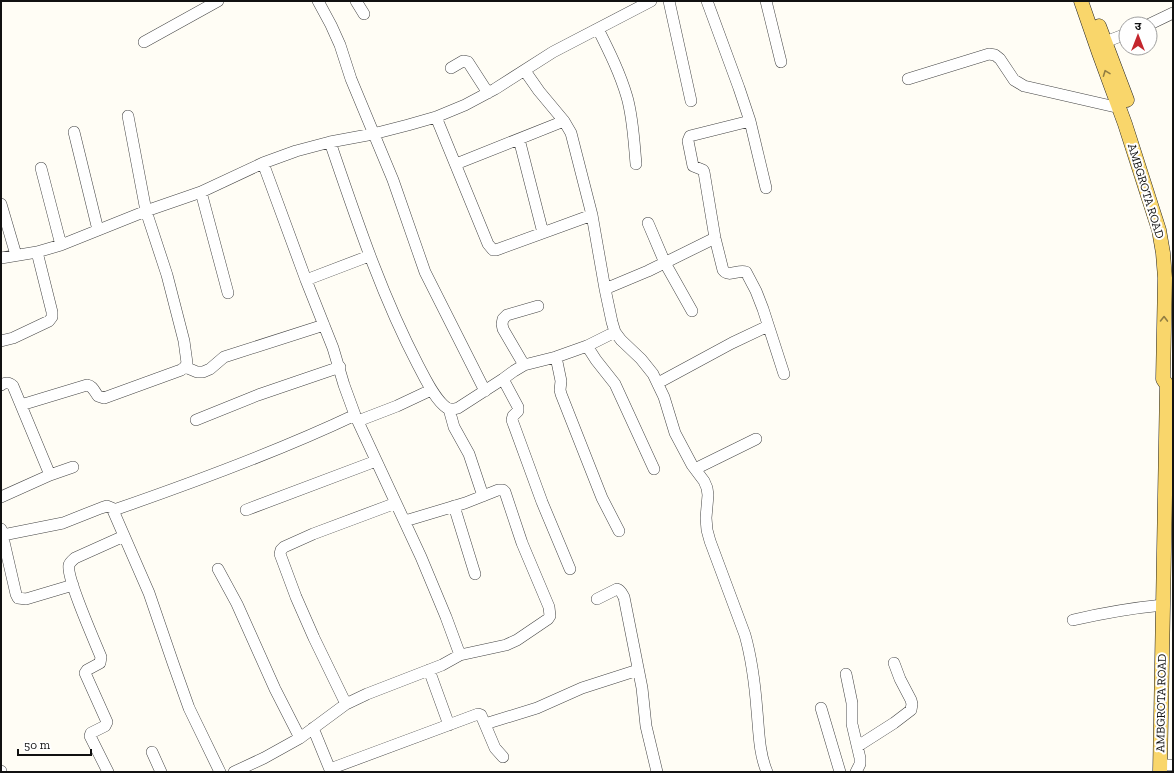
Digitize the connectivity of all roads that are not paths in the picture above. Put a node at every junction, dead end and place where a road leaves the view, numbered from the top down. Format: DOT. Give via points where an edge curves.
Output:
graph roads {
  1 [pos="218,1"];
  2 [pos="318,1"];
  3 [pos="356,1"];
  4 [pos="652,1"];
  5 [pos="669,1"];
  6 [pos="707,1"];
  7 [pos="766,1"];
  8 [pos="1081,1"];
  9 [pos="1091,1"];
  10 [pos="364,14"];
  11 [pos="1173,14"];
  12 [pos="1158,21"];
  13 [pos="598,29"];
  14 [pos="1118,37"];
  15 [pos="144,42"];
  16 [pos="1105,42"];
  17 [pos="781,62"];
  18 [pos="451,68"];
  19 [pos="525,71"];
  20 [pos="908,78"];
  21 [pos="488,93"];
  22 [pos="691,101"];
  23 [pos="1120,108"];
  24 [pos="128,116"];
  25 [pos="436,116"];
  26 [pos="564,121"];
  27 [pos="750,121"];
  28 [pos="74,132"];
  29 [pos="373,134"];
  30 [pos="519,139"];
  31 [pos="330,142"];
  32 [pos="263,163"];
  33 [pos="456,164"];
  34 [pos="636,164"];
  35 [pos="41,168"];
  36 [pos="766,188"];
  37 [pos="200,192"];
  38 [pos="1,204"];
  39 [pos="146,211"];
  40 [pos="592,215"];
  41 [pos="648,223"];
  42 [pos="98,230"];
  43 [pos="543,233"];
  44 [pos="714,238"];
  45 [pos="60,245"];
  46 [pos="37,252"];
  47 [pos="16,255"];
  48 [pos="369,256"];
  49 [pos="1173,256"];
  50 [pos="1,258"];
  51 [pos="665,263"];
  52 [pos="306,280"];
  53 [pos="605,289"];
  54 [pos="228,293"];
  55 [pos="538,306"];
  56 [pos="692,311"];
  57 [pos="324,325"];
  58 [pos="768,326"];
  59 [pos="615,332"];
  60 [pos="1173,339"];
  61 [pos="1,341"];
  62 [pos="587,346"];
  63 [pos="556,357"];
  64 [pos="524,365"];
  65 [pos="185,367"];
  66 [pos="340,367"];
  67 [pos="784,374"];
  68 [pos="503,379"];
  69 [pos="658,383"];
  70 [pos="1,385"];
  71 [pos="1167,385"];
  72 [pos="431,390"];
  73 [pos="485,391"];
  74 [pos="20,405"];
  75 [pos="449,409"];
  76 [pos="357,418"];
  77 [pos="196,420"];
  78 [pos="756,439"];
  79 [pos="376,461"];
  80 [pos="73,467"];
  81 [pos="654,469"];
  82 [pos="695,469"];
  83 [pos="50,474"];
  84 [pos="483,496"];
  85 [pos="1,497"];
  86 [pos="396,503"];
  87 [pos="454,506"];
  88 [pos="114,510"];
  89 [pos="246,510"];
  90 [pos="405,521"];
  91 [pos="2,531"];
  92 [pos="619,531"];
  93 [pos="124,536"];
  94 [pos="218,569"];
  95 [pos="570,569"];
  96 [pos="475,574"];
  97 [pos="73,585"];
  98 [pos="597,599"];
  99 [pos="1163,605"];
  100 [pos="1073,620"];
  101 [pos="460,655"];
  102 [pos="894,663"];
  103 [pos="429,670"];
  104 [pos="638,670"];
  105 [pos="846,674"];
  106 [pos="346,704"];
  107 [pos="821,708"];
  108 [pos="485,724"];
  109 [pos="449,726"];
  110 [pos="313,728"];
  111 [pos="300,738"];
  112 [pos="858,746"];
  113 [pos="152,752"];
  114 [pos="503,757"];
  115 [pos="1164,768"];
  116 [pos="331,771"];
  117 [pos="108,772"];
  118 [pos="161,772"];
  119 [pos="220,772"];
  120 [pos="234,772"];
  121 [pos="657,772"];
  122 [pos="767,772"];
  123 [pos="840,772"];
  124 [pos="856,772"];
  1 -- 15 [label="street"];
  2 -- 29 [label="street" via="340,45"];
  3 -- 10 [label="street"];
  4 -- 13 [label="street"];
  5 -- 22 [label="street"];
  6 -- 27 [label="street"];
  7 -- 17 [label="street"];
  23 -- 8 [label="main road, AMBGROTA ROAD, one-way"];
  9 -- 16 [label="main road"];
  11 -- 12 [label="street"];
  13 -- 19 [label="street" via="553,52"];
  13 -- 34 [label="street" via="620,75 627,98"];
  14 -- 16 [label="street"];
  16 -- 49 [label="main road" via="1145,155 1171,240"];
  18 -- 21 [label="street" via="463,61 468,62"];
  19 -- 21 [label="street"];
  19 -- 26 [label="street"];
  20 -- 23 [label="street" via="988,54 1000,59 1014,80 1024,86"];
  21 -- 25 [label="street"];
  71 -- 23 [label="main road, AMBGROTA ROAD, one-way" via="1163,379 1165,288 1162,246"];
  24 -- 39 [label="street"];
  25 -- 29 [label="street"];
  25 -- 33 [label="street"];
  26 -- 30 [label="street"];
  26 -- 40 [label="street" via="571,133"];
  27 -- 36 [label="street"];
  27 -- 44 [label="street" via="688,138 693,166 704,172"];
  28 -- 42 [label="street"];
  29 -- 31 [label="street"];
  29 -- 73 [label="street" via="393,180 425,272"];
  30 -- 33 [label="street"];
  30 -- 43 [label="street"];
  31 -- 32 [label="street"];
  31 -- 48 [label="street"];
  32 -- 37 [label="street"];
  32 -- 52 [label="street"];
  33 -- 43 [label="street" via="490,248 496,250"];
  35 -- 45 [label="street"];
  37 -- 39 [label="street"];
  37 -- 54 [label="street"];
  38 -- 47 [label="street"];
  39 -- 42 [label="street"];
  39 -- 65 [label="street" via="176,309 186,358"];
  40 -- 43 [label="street"];
  40 -- 53 [label="street"];
  41 -- 51 [label="street"];
  42 -- 45 [label="street"];
  44 -- 51 [label="street"];
  44 -- 58 [label="street" via="723,270 729,274 746,272 756,291"];
  45 -- 46 [label="street"];
  46 -- 47 [label="street"];
  46 -- 61 [label="street" via="52,317 49,321 13,338"];
  47 -- 50 [label="street"];
  48 -- 52 [label="street"];
  48 -- 72 [label="street" via="392,312"];
  51 -- 53 [label="street"];
  51 -- 56 [label="street"];
  52 -- 57 [label="street"];
  53 -- 59 [label="street"];
  55 -- 64 [label="street" via="507,315 503,319 503,329"];
  57 -- 65 [label="street" via="224,357 203,372"];
  57 -- 66 [label="street"];
  58 -- 67 [label="street"];
  58 -- 69 [label="street"];
  59 -- 62 [label="street"];
  59 -- 69 [label="street" via="641,359"];
  60 -- 71 [label="main road" via="1172,379"];
  62 -- 63 [label="street"];
  62 -- 81 [label="street" via="615,384"];
  63 -- 64 [label="street"];
  63 -- 92 [label="street" via="562,381 561,394 602,498"];
  64 -- 68 [label="street"];
  65 -- 74 [label="street" via="104,398 98,396 87,384"];
  66 -- 76 [label="street"];
  66 -- 77 [label="street" via="258,395"];
  68 -- 73 [label="street"];
  68 -- 95 [label="street" via="518,407 512,418 515,428"];
  69 -- 82 [label="street" via="675,432"];
  70 -- 74 [label="street" via="10,383 13,386"];
  71 -- 99 [label="main road, AMBGROTA ROAD"];
  72 -- 75 [label="street"];
  72 -- 76 [label="street" via="397,406"];
  73 -- 75 [label="street" via="458,408"];
  74 -- 83 [label="street"];
  75 -- 84 [label="street" via="454,427 469,454"];
  76 -- 79 [label="street"];
  76 -- 88 [label="street"];
  78 -- 82 [label="street"];
  79 -- 86 [label="street"];
  79 -- 89 [label="street"];
  80 -- 83 [label="street"];
  82 -- 122 [label="street" via="707,488 706,518 710,541 749,650 760,746"];
  83 -- 85 [label="street"];
  84 -- 87 [label="street"];
  84 -- 101 [label="street" via="498,490 505,492 522,543 549,607 550,616 506,645"];
  86 -- 90 [label="street"];
  86 -- 106 [label="street" via="313,534 284,547 280,554 296,597"];
  87 -- 90 [label="street"];
  87 -- 96 [label="street"];
  88 -- 91 [label="street" via="107,506 63,523"];
  88 -- 93 [label="street"];
  90 -- 101 [label="street"];
  91 -- 97 [label="street" via="18,598 26,599"];
  93 -- 97 [label="street" via="75,558 69,566"];
  93 -- 119 [label="street" via="149,593 189,708"];
  94 -- 111 [label="street"];
  97 -- 117 [label="street" via="101,657 100,663 85,673 107,722 90,736"];
  98 -- 104 [label="street" via="617,589 622,592"];
  99 -- 100 [label="street"];
  99 -- 115 [label="main road, AMBGROTA ROAD"];
  101 -- 103 [label="street"];
  102 -- 112 [label="street" via="911,700 911,710"];
  103 -- 106 [label="street"];
  103 -- 109 [label="street"];
  104 -- 108 [label="street" via="582,688 537,708"];
  104 -- 121 [label="street" via="646,726"];
  105 -- 112 [label="street" via="852,703 852,724"];
  106 -- 110 [label="street"];
  107 -- 123 [label="street"];
  108 -- 109 [label="street" via="478,714"];
  108 -- 114 [label="street" via="494,748"];
  109 -- 116 [label="street"];
  110 -- 111 [label="street"];
  110 -- 116 [label="street"];
  111 -- 120 [label="street"];
  112 -- 124 [label="street" via="860,764"];
  113 -- 118 [label="street"];
}
